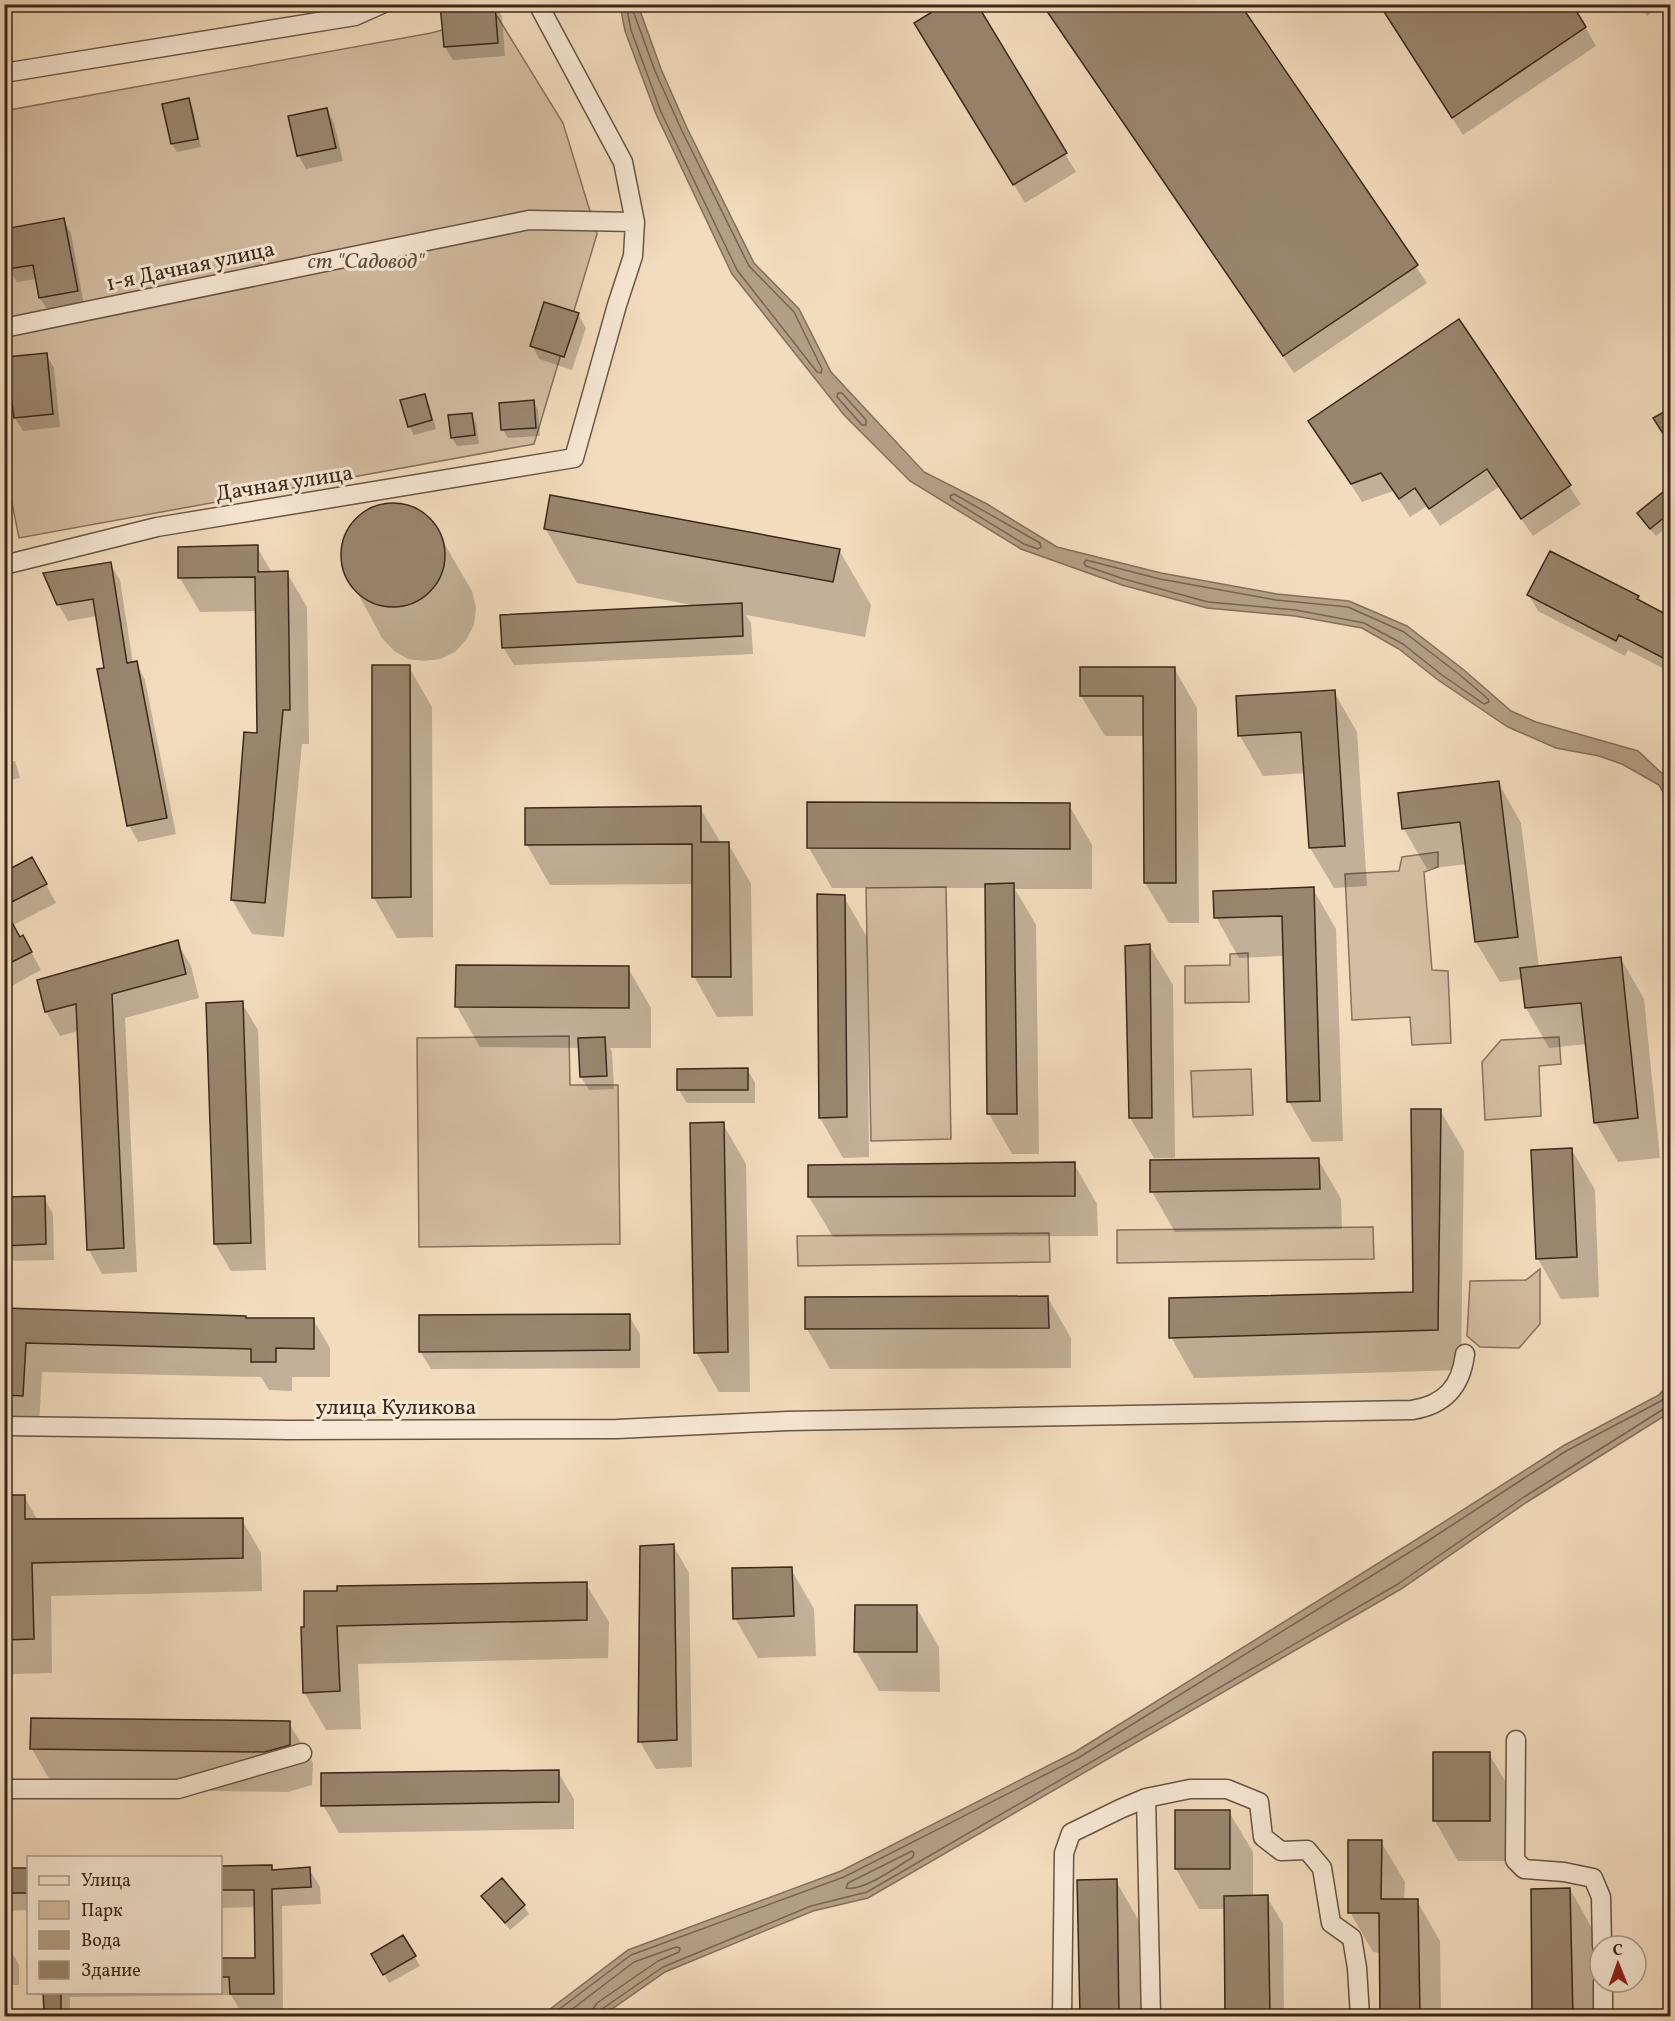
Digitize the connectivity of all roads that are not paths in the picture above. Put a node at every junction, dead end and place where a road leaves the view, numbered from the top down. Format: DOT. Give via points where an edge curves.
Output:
graph roads {
  1 [pos="382,4"];
  2 [pos="538,4"];
  3 [pos="4,73"];
  4 [pos="635,222"];
  5 [pos="4,328"];
  6 [pos="4,565"];
  7 [pos="1465,1354"];
  8 [pos="4,1426"];
  9 [pos="1516,1740"];
  10 [pos="302,1753"];
  11 [pos="4,1789"];
  12 [pos="1146,1798"];
  13 [pos="1602,1934"];
  14 [pos="1603,1994"];
  15 [pos="1062,2016"];
  16 [pos="1151,2016"];
  17 [pos="1360,2016"];
  18 [pos="1603,2016"];
  1 -- 3 [label="street" via="355,16"];
  2 -- 4 [label="street" via="623,162"];
  4 -- 5 [label="street, 1-я Дачная улица" via="530,219"];
  4 -- 6 [label="street, Дачная улица" via="633,256 574,458 158,527"];
  7 -- 8 [label="street, улица Куликова" via="1460,1379 1445,1397 1412,1410 787,1421 593,1429"];
  9 -- 13 [label="street" via="1515,1860 1524,1869 1593,1878 1601,1897"];
  10 -- 11 [label="street" via="178,1789"];
  12 -- 15 [label="street" via="1071,1833 1064,1853"];
  12 -- 16 [label="street"];
  12 -- 17 [label="street" via="1190,1789 1227,1789 1259,1802 1263,1837 1281,1851 1307,1850 1322,1868 1331,1923 1352,1938"];
  14 -- 18 [label="street"];
}
